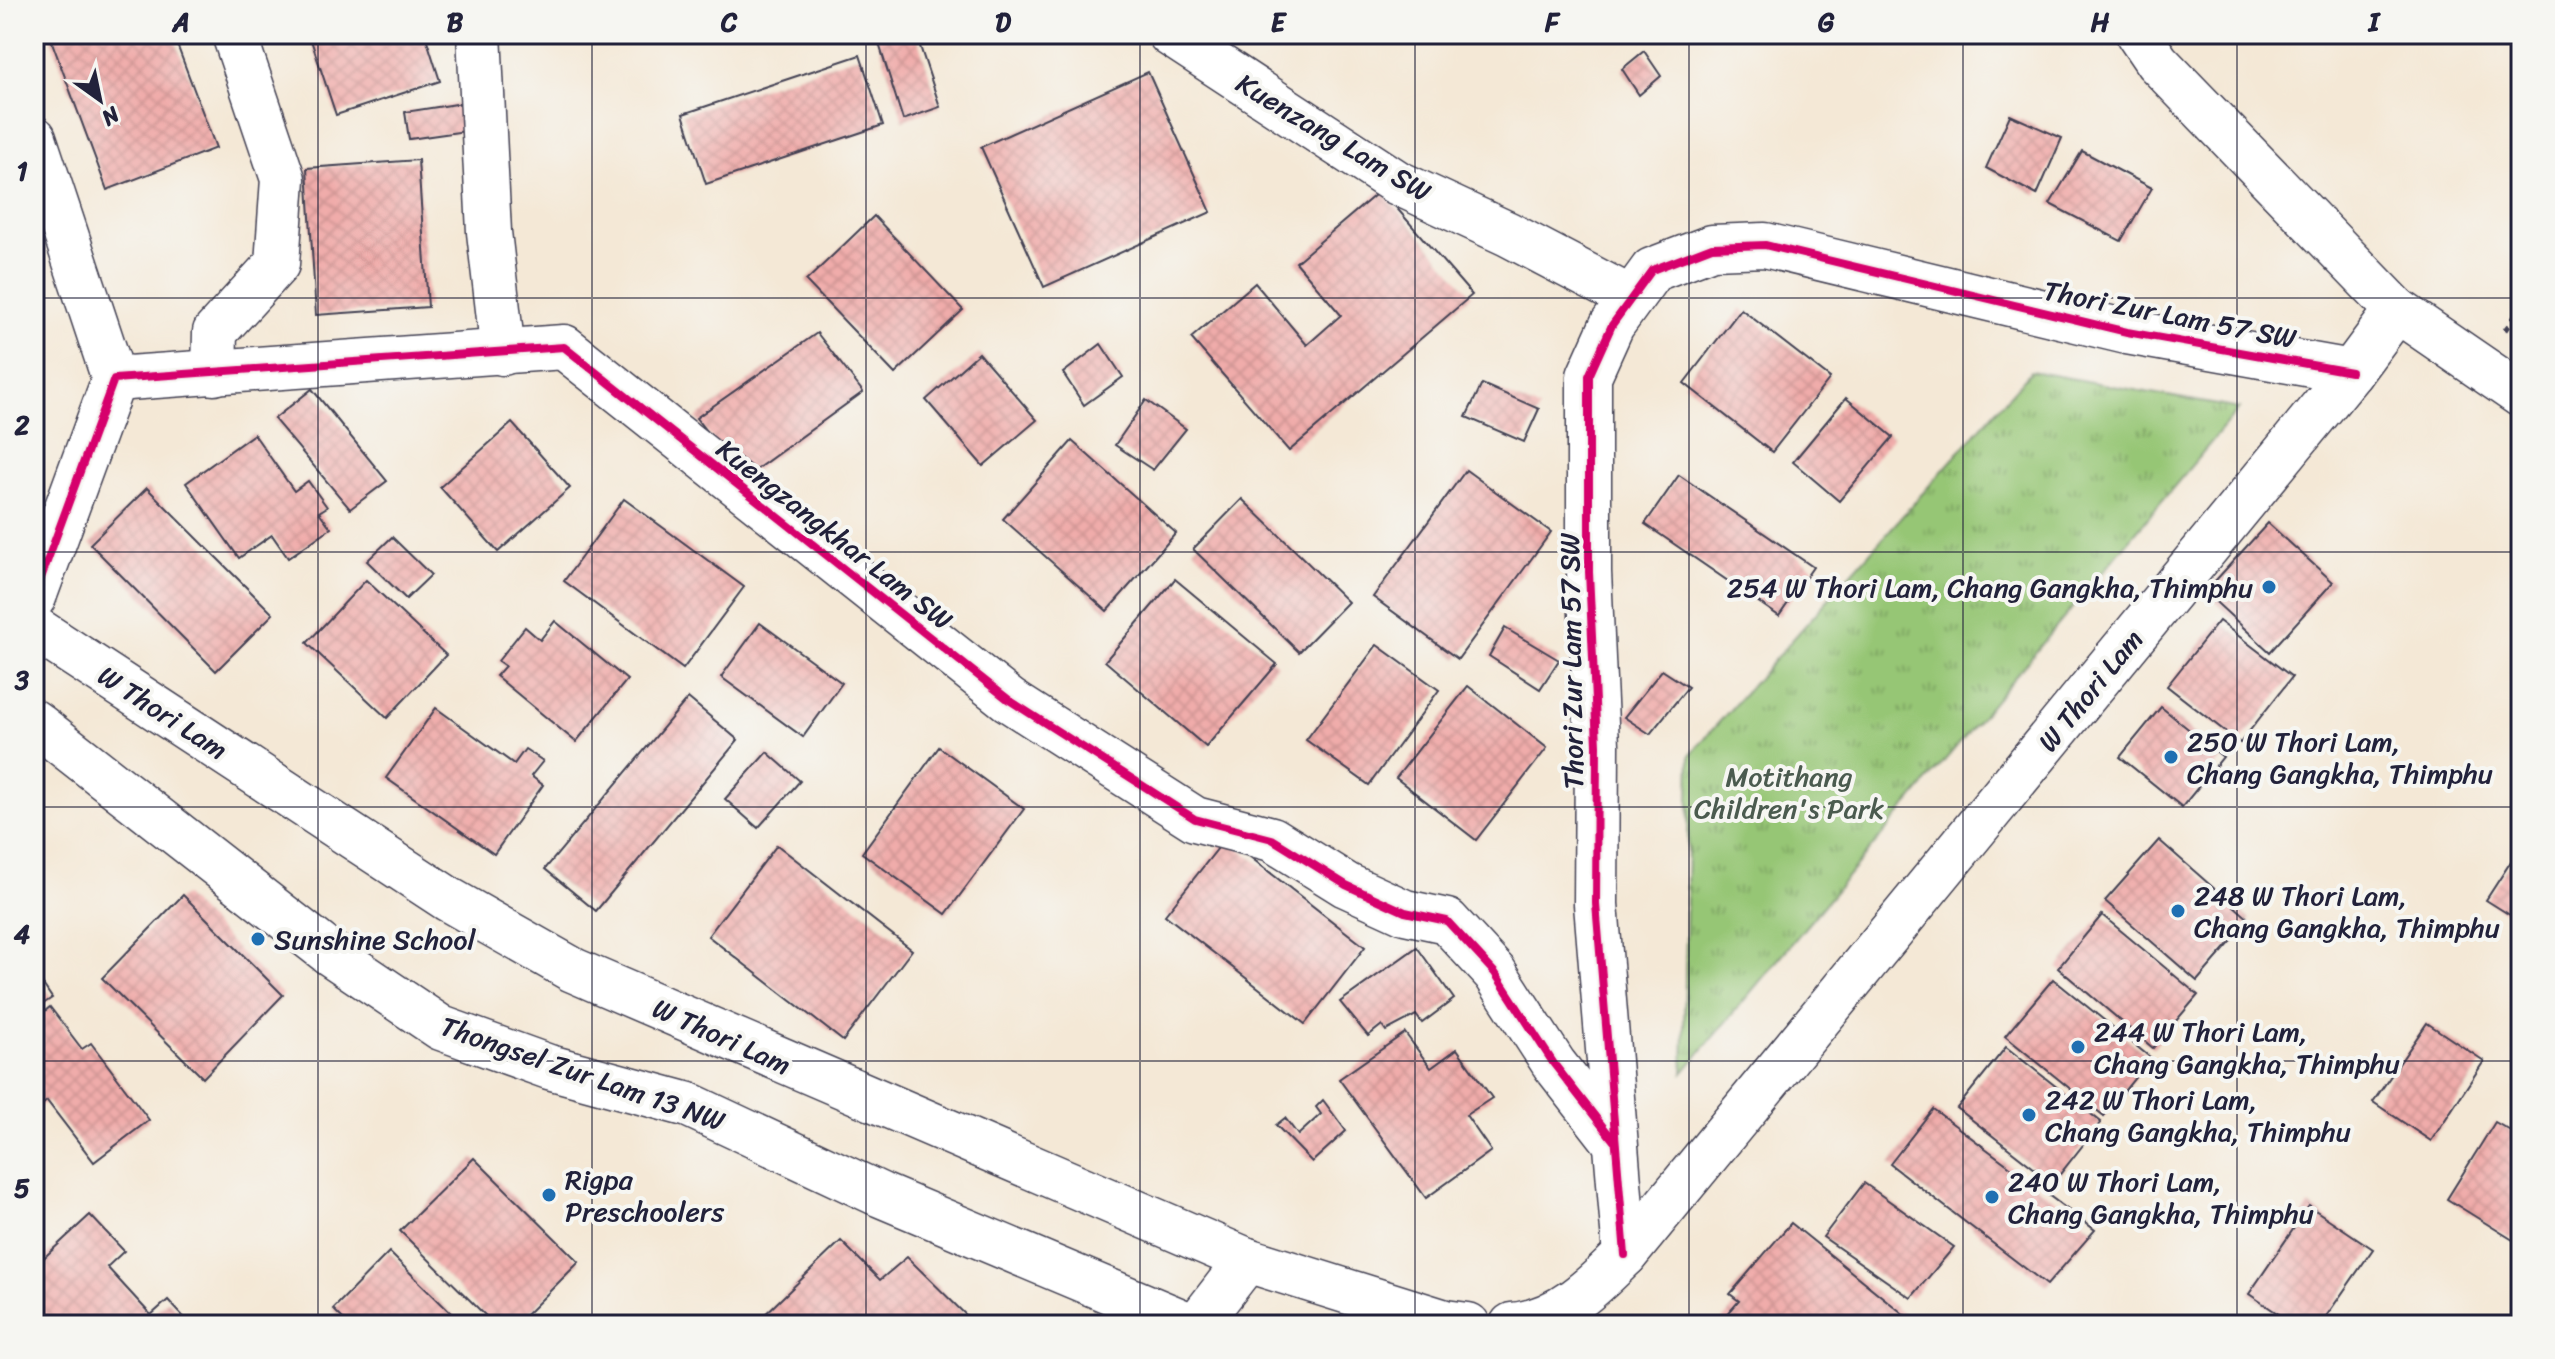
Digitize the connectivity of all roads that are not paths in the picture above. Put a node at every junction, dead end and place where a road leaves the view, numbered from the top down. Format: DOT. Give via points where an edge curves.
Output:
graph roads {
  1 [pos="234,34"];
  2 [pos="479,34"];
  3 [pos="1170,34"];
  4 [pos="2138,34"];
  5 [pos="34,138"];
  6 [pos="1630,298"];
  7 [pos="2397,310"];
  8 [pos="503,353"];
  9 [pos="2351,372"];
  10 [pos="214,373"];
  11 [pos="114,379"];
  12 [pos="2521,395"];
  13 [pos="34,597"];
  14 [pos="34,628"];
  15 [pos="34,722"];
  16 [pos="1614,1141"];
  17 [pos="1625,1255"];
  18 [pos="1247,1260"];
  19 [pos="1190,1325"];
  20 [pos="1197,1325"];
  21 [pos="1468,1325"];
  22 [pos="1512,1325"];
  23 [pos="1519,1325"];
  1 -- 10 [label="street" via="283,179 277,264 215,332"];
  2 -- 8 [label="street" via="489,232"];
  3 -- 6 [label="street, Kuenzang Lam SW" via="1396,182"];
  4 -- 7 [label="street" via="2157,62"];
  5 -- 11 [label="street"];
  6 -- 9 [label="street, Thori Zur Lam 57 SW" via="1652,270 1712,247 1765,245 2127,332"];
  6 -- 16 [label="street, Thori Zur Lam 57 SW" via="1589,376 1596,904"];
  7 -- 9 [label="street, W Thori Lam"];
  7 -- 12 [label="street"];
  8 -- 10 [label="street, Kuengzangkhar Lam SW"];
  8 -- 16 [label="street, Kuengzangkhar Lam SW" via="564,347 1009,700 1195,819 1272,839 1346,885 1405,912 1447,921 1495,973 1554,1064"];
  9 -- 17 [label="street, W Thori Lam"];
  10 -- 11 [label="street, Kuengzangkhar Lam SW"];
  11 -- 13 [label="street"];
  14 -- 18 [label="street, W Thori Lam" via="448,899 573,970"];
  15 -- 19 [label="street, Thongsel Zur Lam 13 NW" via="331,954 441,1028 549,1067 689,1105 881,1195"];
  16 -- 17 [label="street, Thori Zur Lam 57 SW"];
  17 -- 23 [label="street, W Thori Lam" via="1591,1290"];
  18 -- 20 [label="street"];
  18 -- 21 [label="street, W Thori Lam"];
  22 -- 23 [label="street, W Thori Lam"];
}
